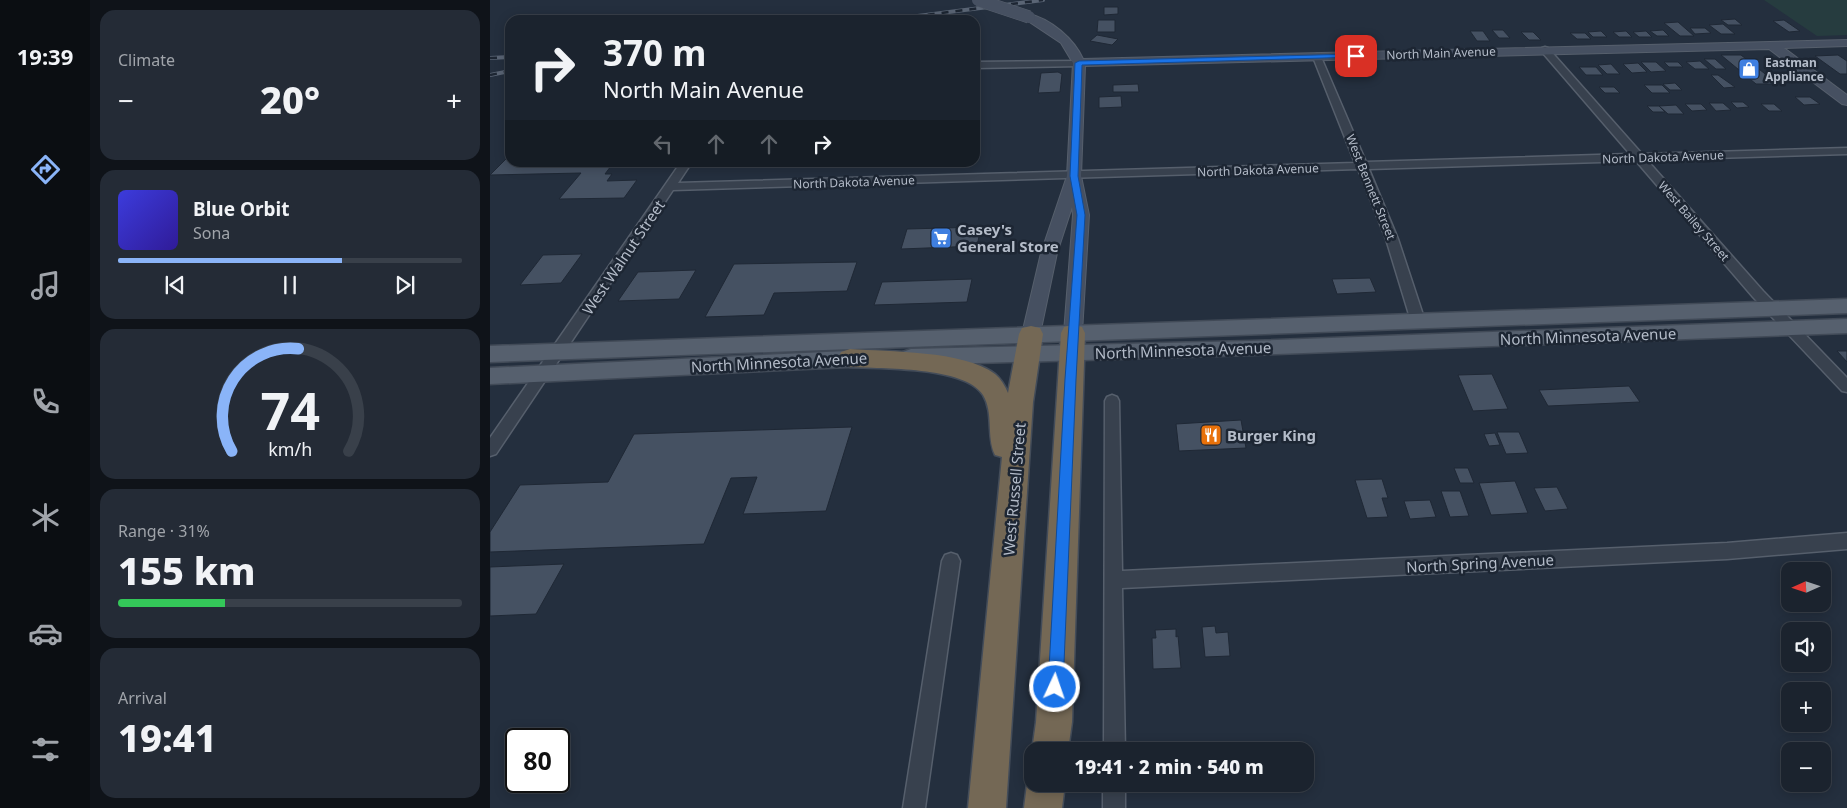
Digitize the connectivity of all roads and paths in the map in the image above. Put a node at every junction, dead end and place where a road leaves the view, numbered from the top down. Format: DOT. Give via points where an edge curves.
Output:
graph roads {
  1 [pos="978,0"];
  2 [pos="1847,43"];
  3 [pos="1772,45"];
  4 [pos="1545,50"];
  5 [pos="1317,57"];
  6 [pos="1079,63"];
  7 [pos="980,65"];
  8 [pos="1847,101"];
  9 [pos="1847,151"];
  10 [pos="1639,158"];
  11 [pos="1363,166"];
  12 [pos="684,167"];
  13 [pos="1074,176"];
  14 [pos="670,187"];
  15 [pos="1847,306"];
  16 [pos="1774,308"];
  17 [pos="1418,321"];
  18 [pos="1847,326"];
  19 [pos="1793,328"];
  20 [pos="1072,343"];
  21 [pos="1029,344"];
  22 [pos="559,352"];
  23 [pos="490,354"];
  24 [pos="850,358"];
  25 [pos="543,374"];
  26 [pos="490,376"];
  27 [pos="1847,387"];
  28 [pos="1112,401"];
  29 [pos="490,450"];
  30 [pos="1010,537"];
  31 [pos="1847,540"];
  32 [pos="951,560"];
  33 [pos="1113,580"];
  34 [pos="1051,742"];
  35 [pos="1114,742"];
  36 [pos="1045,792"];
  37 [pos="1114,792"];
  38 [pos="914,808"];
  39 [pos="987,808"];
  40 [pos="1043,808"];
  41 [pos="1114,808"];
  1 -- 6 [label="street, bridge" via="1029,17 1062,37"];
  2 -- 3 [label="street, North Main Avenue"];
  3 -- 4 [label="street, North Main Avenue"];
  3 -- 8 [label="street"];
  4 -- 5 [label="street, North Main Avenue"];
  4 -- 10 [label="street, West Bailey Street"];
  5 -- 6 [label="street, North Main Avenue"];
  5 -- 11 [label="street, West Bennett Street"];
  6 -- 7 [label="street, North Main Avenue"];
  6 -- 13 [label="street, West Russell Street"];
  9 -- 10 [label="street, North Dakota Avenue"];
  10 -- 11 [label="street, North Dakota Avenue"];
  10 -- 16 [label="street, West Bailey Street" via="1758,294"];
  11 -- 13 [label="street, North Dakota Avenue"];
  11 -- 17 [label="street, West Bennett Street" via="1392,239"];
  12 -- 14 [label="street, West Walnut Street"];
  13 -- 14 [label="street, North Dakota Avenue"];
  13 -- 20 [label="street, West Russell Street" via="1081,215"];
  13 -- 21 [label="street, West Russell Street" via="1049,253"];
  14 -- 22 [label="street, West Walnut Street"];
  15 -- 16 [label="main road, North Minnesota Avenue"];
  16 -- 17 [label="main road, North Minnesota Avenue"];
  16 -- 19 [label="street, West Bailey Street"];
  17 -- 20 [label="main road, North Minnesota Avenue"];
  18 -- 19 [label="main road, North Minnesota Avenue"];
  19 -- 20 [label="main road, North Minnesota Avenue"];
  19 -- 27 [label="street, West Bailey Street"];
  20 -- 21 [label="main road, North Minnesota Avenue"];
  20 -- 34 [label="highway, West Russell Street"];
  21 -- 22 [label="main road, North Minnesota Avenue"];
  21 -- 24 [label="main road, North Minnesota Avenue"];
  21 -- 30 [label="highway, West Russell Street"];
  22 -- 23 [label="main road, North Minnesota Avenue"];
  22 -- 25 [label="street, West Walnut Street"];
  24 -- 25 [label="main road, North Minnesota Avenue"];
  24 -- 30 [label="highway" via="947,366 986,381 999,402 1003,419"];
  25 -- 26 [label="main road, North Minnesota Avenue"];
  25 -- 29 [label="street, West Walnut Street"];
  28 -- 33 [label="street"];
  30 -- 39 [label="highway, West Russell Street"];
  31 -- 33 [label="street, North Spring Avenue" via="1727,551"];
  32 -- 38 [label="street"];
  33 -- 35 [label="street"];
  36 -- 40 [label="highway"];
  37 -- 41 [label="street"];
}
